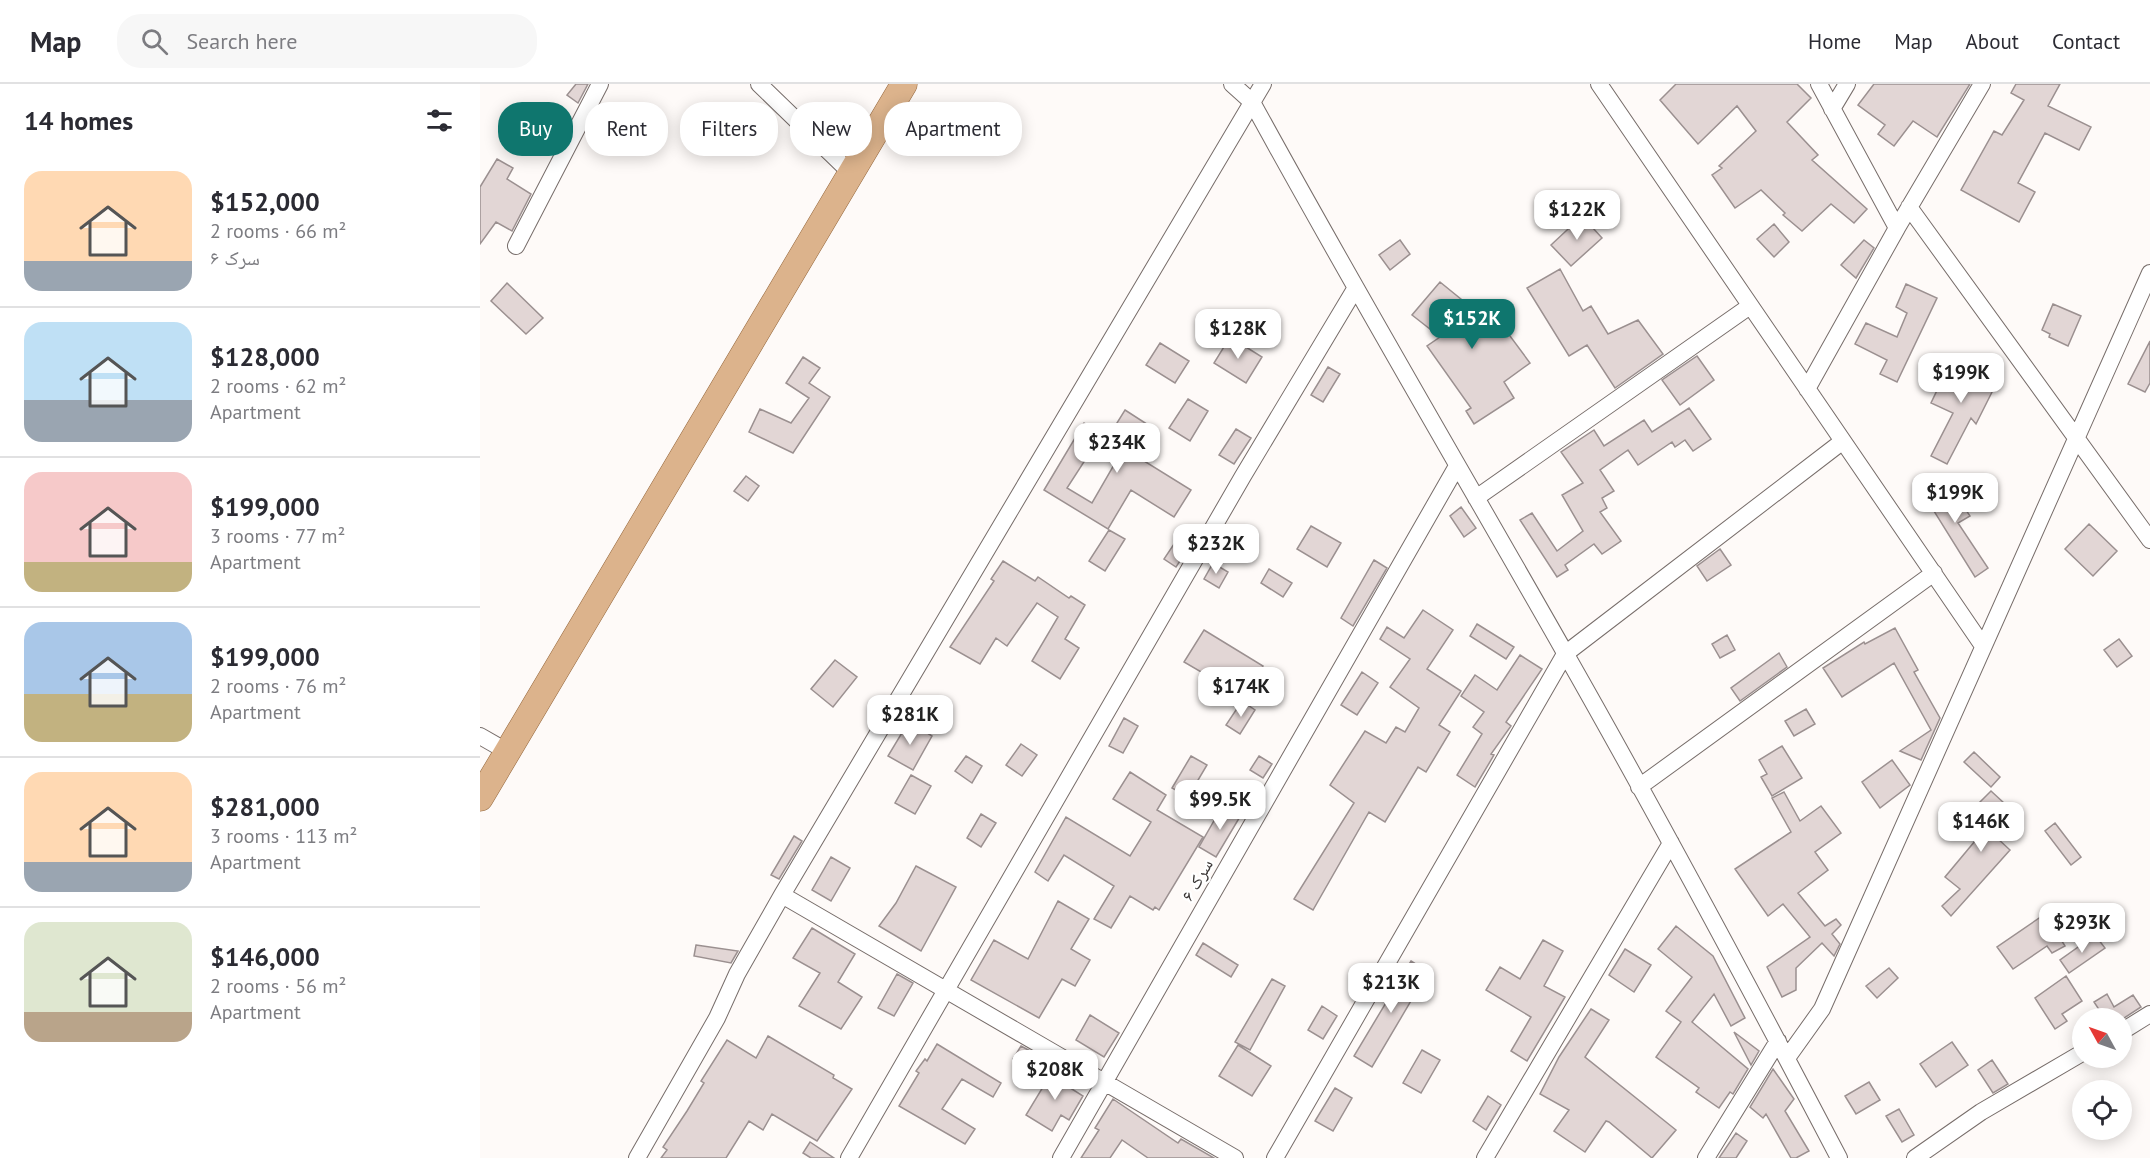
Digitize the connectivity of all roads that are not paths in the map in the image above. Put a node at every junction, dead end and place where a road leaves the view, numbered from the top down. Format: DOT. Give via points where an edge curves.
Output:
graph roads {
  1 [pos="600,84"];
  2 [pos="759,84"];
  3 [pos="904,84"];
  4 [pos="1232,84"];
  5 [pos="1263,84"];
  6 [pos="1599,84"];
  7 [pos="1819,84"];
  8 [pos="1847,84"];
  9 [pos="1982,84"];
  10 [pos="1252,102"];
  11 [pos="1832,109"];
  12 [pos="850,173"];
  13 [pos="1909,207"];
  14 [pos="1897,228"];
  15 [pos="516,246"];
  16 [pos="2150,273"];
  17 [pos="1355,289"];
  18 [pos="1750,306"];
  19 [pos="1807,389"];
  20 [pos="2077,437"];
  21 [pos="1843,441"];
  22 [pos="1457,466"];
  23 [pos="1476,498"];
  24 [pos="2150,540"];
  25 [pos="1934,573"];
  26 [pos="1983,646"];
  27 [pos="1565,654"];
  28 [pos="480,736"];
  29 [pos="508,752"];
  30 [pos="1639,787"];
  31 [pos="480,798"];
  32 [pos="1671,843"];
  33 [pos="782,895"];
  34 [pos="945,988"];
  35 [pos="2150,1014"];
  36 [pos="2132,1025"];
  37 [pos="1778,1041"];
  38 [pos="1787,1059"];
  39 [pos="2072,1059"];
  40 [pos="1103,1083"];
  41 [pos="637,1158"];
  42 [pos="849,1158"];
  43 [pos="1061,1158"];
  44 [pos="1235,1158"];
  45 [pos="1275,1158"];
  46 [pos="1485,1158"];
  47 [pos="1706,1158"];
  48 [pos="1839,1158"];
  49 [pos="1915,1158"];
  1 -- 15 [label="street"];
  2 -- 12 [label="street"];
  3 -- 12 [label="main road"];
  4 -- 10 [label="street"];
  5 -- 10 [label="street"];
  6 -- 18 [label="street"];
  7 -- 11 [label="street"];
  8 -- 11 [label="street"];
  9 -- 13 [label="street"];
  10 -- 17 [label="street"];
  10 -- 33 [label="street"];
  11 -- 14 [label="street"];
  12 -- 29 [label="main road"];
  13 -- 14 [label="street"];
  13 -- 20 [label="street"];
  14 -- 19 [label="street"];
  16 -- 20 [label="street"];
  17 -- 22 [label="street"];
  17 -- 34 [label="street"];
  18 -- 19 [label="street"];
  18 -- 23 [label="street"];
  19 -- 21 [label="street"];
  20 -- 24 [label="street"];
  20 -- 26 [label="street"];
  21 -- 25 [label="street"];
  21 -- 27 [label="street"];
  22 -- 23 [label="street"];
  22 -- 40 [label="street, سرک ۶"];
  23 -- 27 [label="street"];
  25 -- 26 [label="street"];
  25 -- 30 [label="street"];
  26 -- 38 [label="street" via="1822,1009"];
  27 -- 30 [label="street"];
  27 -- 45 [label="street"];
  28 -- 29 [label="street"];
  29 -- 31 [label="main road"];
  30 -- 32 [label="street"];
  32 -- 37 [label="street"];
  32 -- 46 [label="street"];
  33 -- 34 [label="street"];
  33 -- 41 [label="street"];
  34 -- 40 [label="street"];
  34 -- 42 [label="street"];
  35 -- 36 [label="street"];
  37 -- 38 [label="street"];
  37 -- 47 [label="street"];
  38 -- 48 [label="street"];
  39 -- 49 [label="street" via="1981,1112"];
  40 -- 43 [label="street, سرک ۶"];
  40 -- 44 [label="street"];
}
